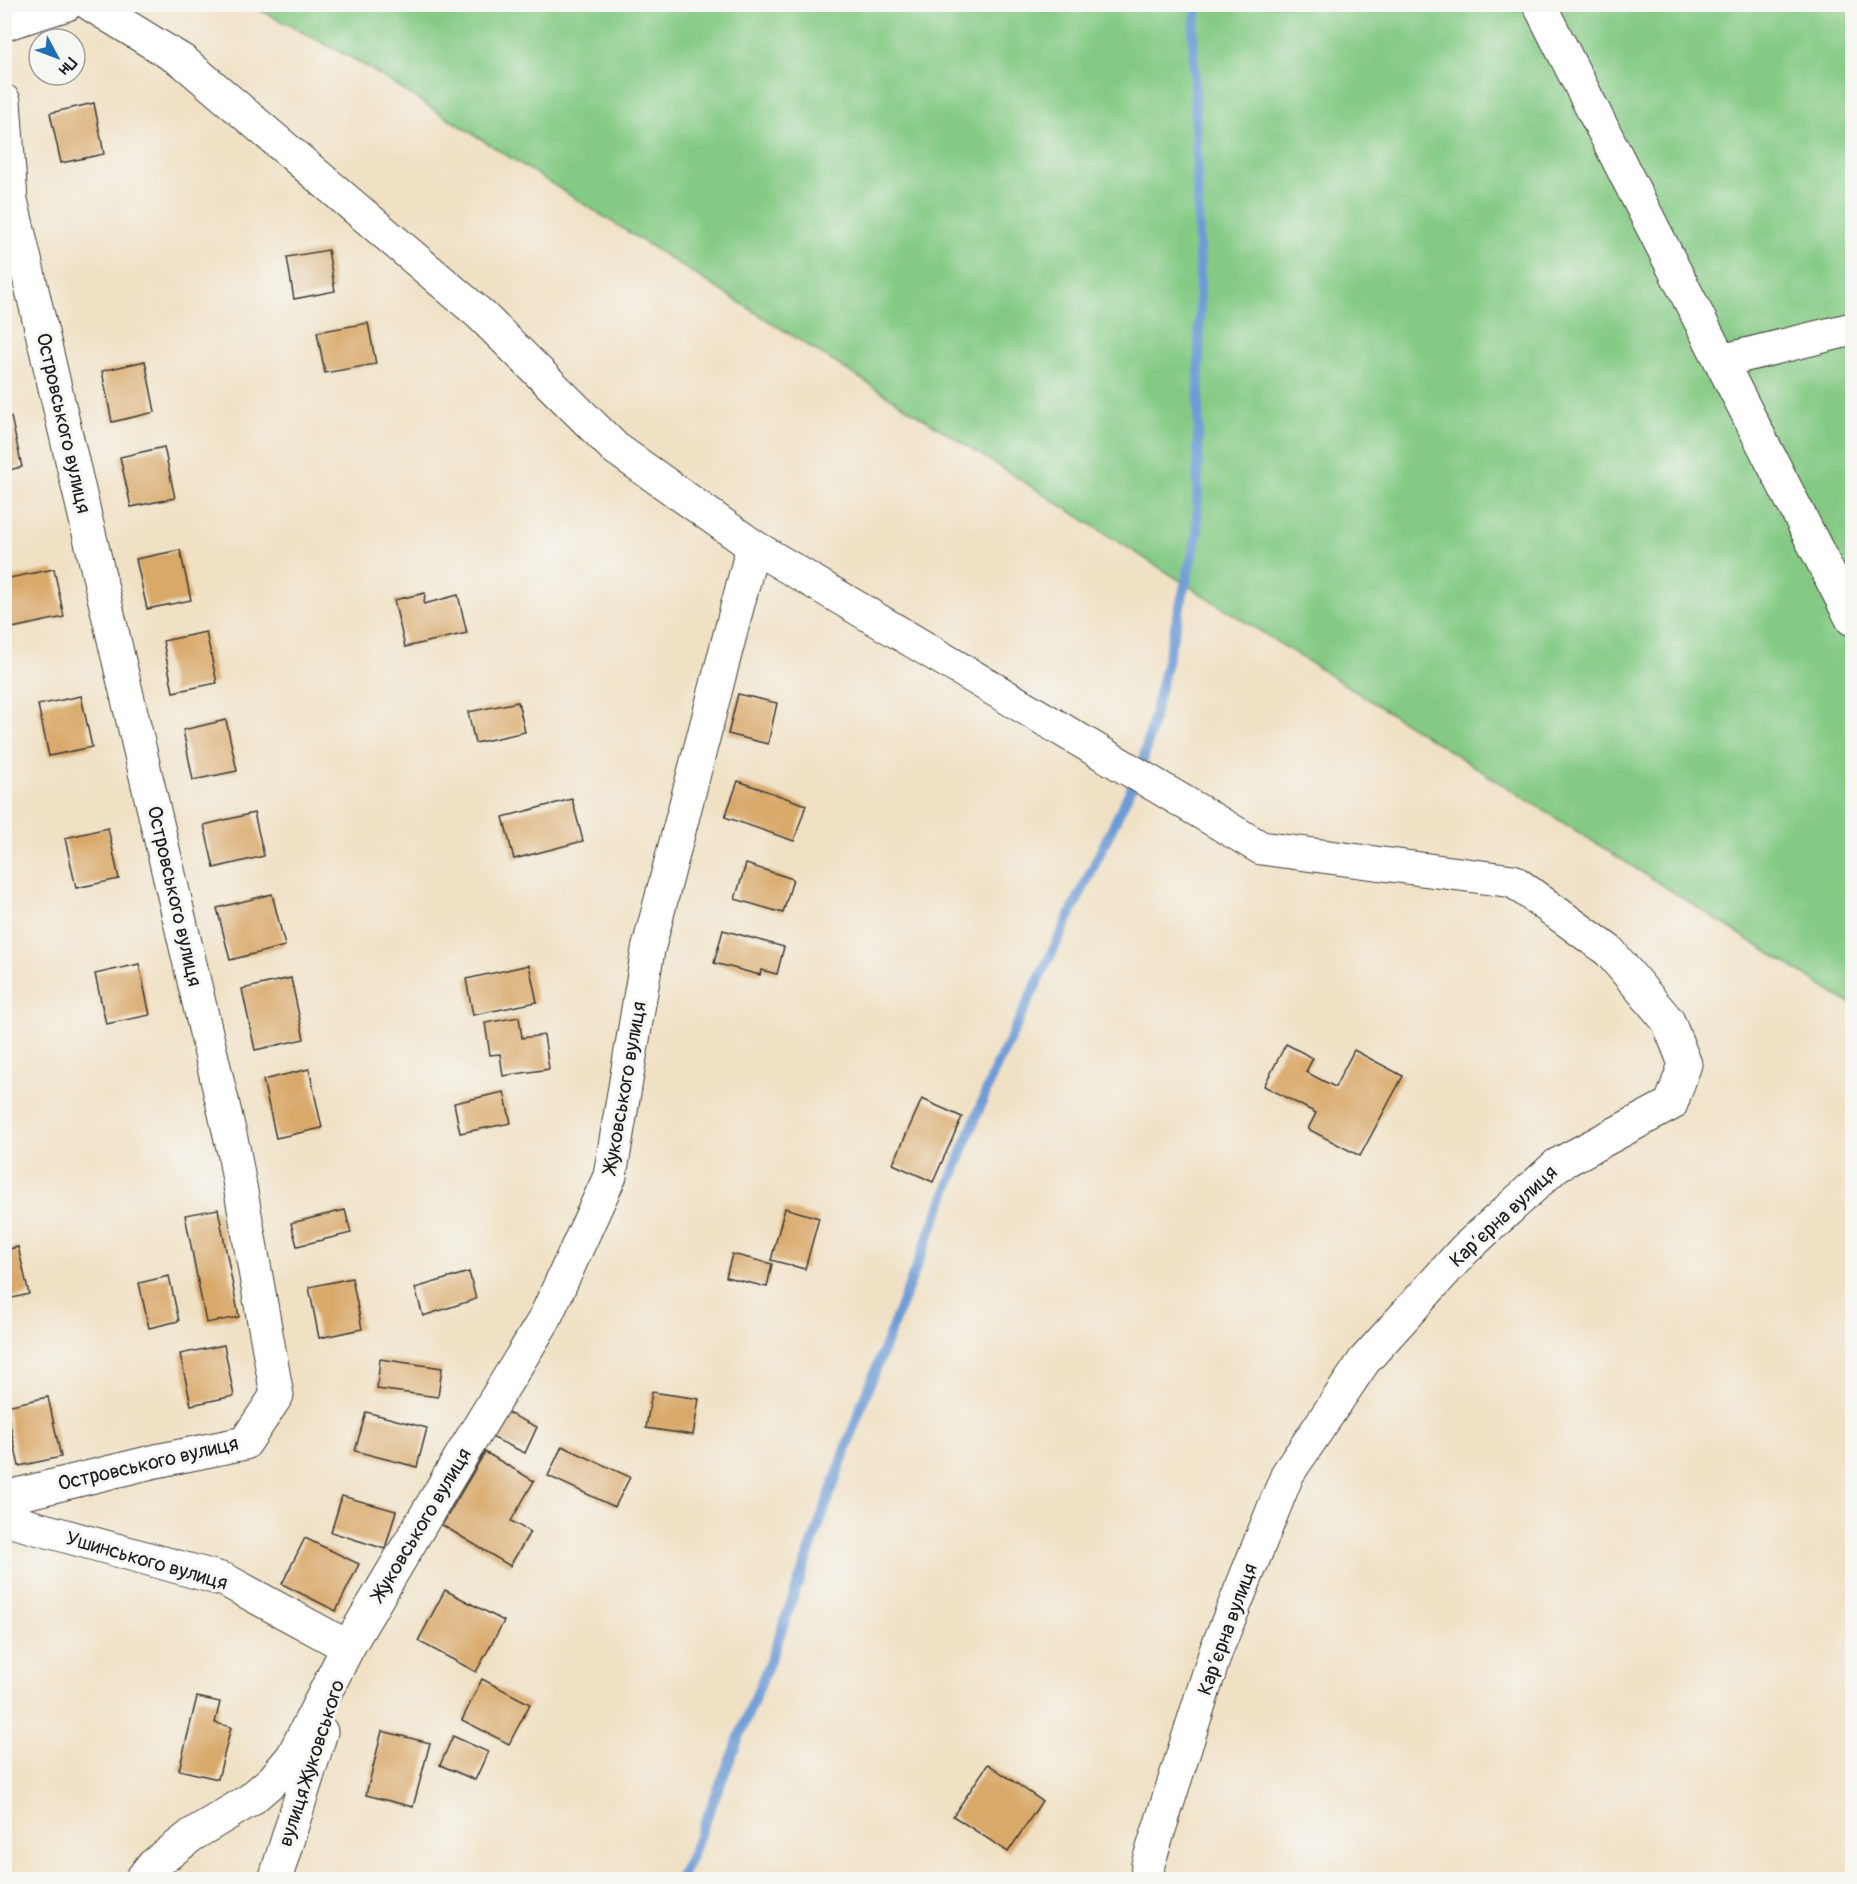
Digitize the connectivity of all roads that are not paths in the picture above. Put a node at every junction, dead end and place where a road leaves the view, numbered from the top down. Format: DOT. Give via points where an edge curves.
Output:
graph roads {
  1 [pos="67,4"];
  2 [pos="90,4"];
  3 [pos="1539,4"];
  4 [pos="4,24"];
  5 [pos="4,101"];
  6 [pos="1852,329"];
  7 [pos="1721,361"];
  8 [pos="753,546"];
  9 [pos="1852,619"];
  10 [pos="4,1498"];
  11 [pos="4,1519"];
  12 [pos="348,1647"];
  13 [pos="141,1880"];
  14 [pos="275,1880"];
  15 [pos="1147,1880"];
  1 -- 4 [label="street"];
  2 -- 8 [label="street, Карʼєрна вулиця" via="184,62 481,315 615,448"];
  3 -- 7 [label="street"];
  5 -- 10 [label="street, Островського вулиця" via="11,200 234,1152 277,1395 245,1443"];
  6 -- 7 [label="street"];
  7 -- 9 [label="street"];
  8 -- 12 [label="street, Жуковського вулиця" via="648,950 610,1176 544,1320"];
  8 -- 15 [label="street, Карʼєрна вулиця" via="1261,848 1513,881 1609,951 1668,1021 1685,1064 1671,1104 1557,1165 1464,1250 1364,1361 1288,1473 1216,1652 1148,1864"];
  11 -- 12 [label="street, Ушинського вулиця" via="225,1580"];
  12 -- 13 [label="street" via="293,1756 273,1780 151,1867"];
  12 -- 14 [label="street, вулиця Жуковського"];
}
